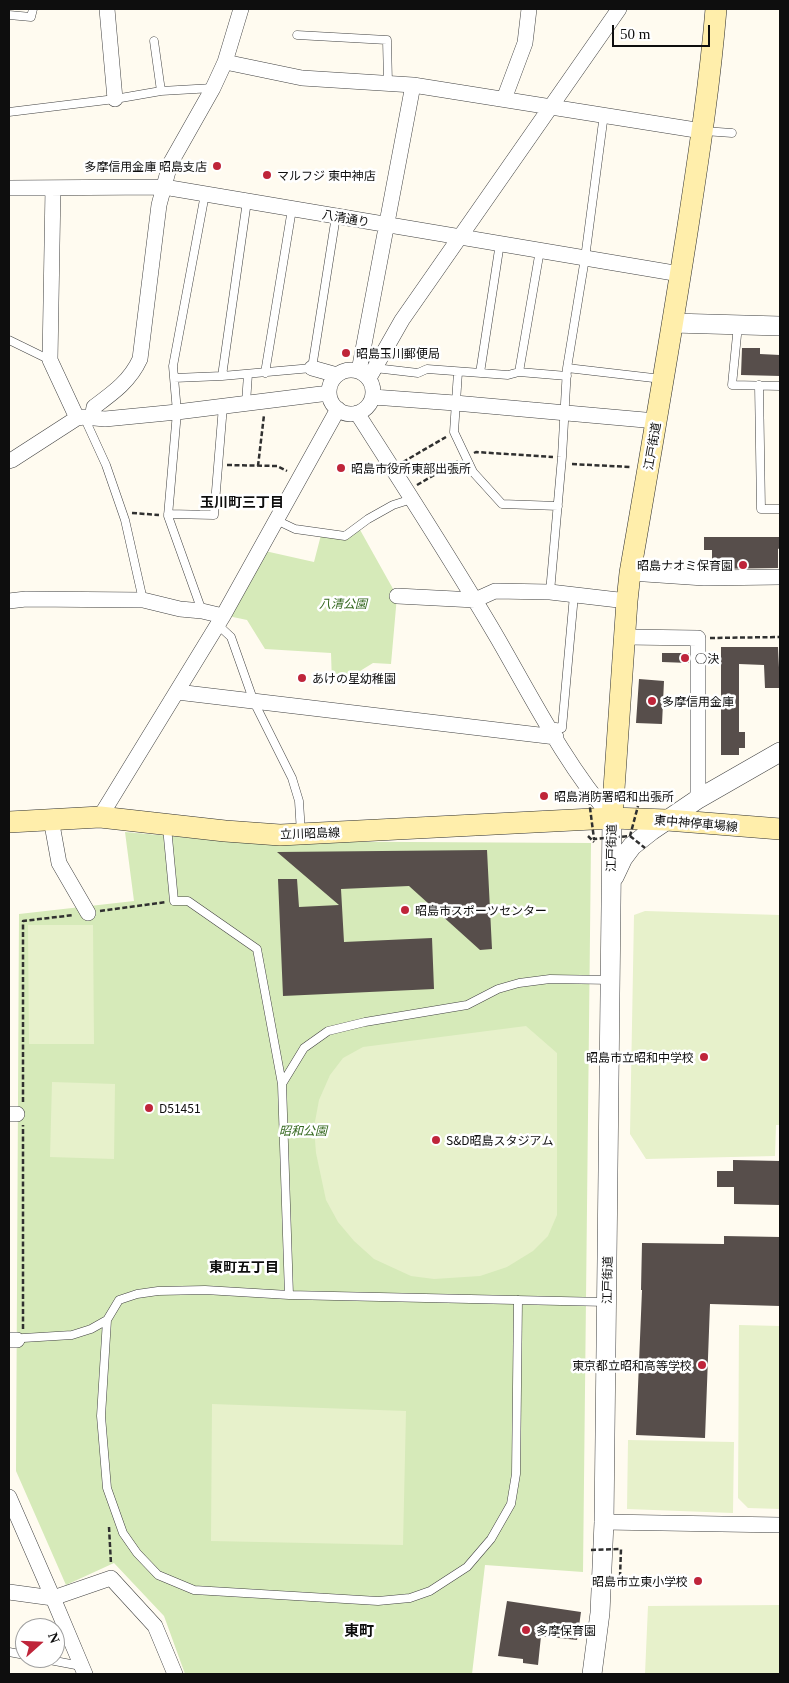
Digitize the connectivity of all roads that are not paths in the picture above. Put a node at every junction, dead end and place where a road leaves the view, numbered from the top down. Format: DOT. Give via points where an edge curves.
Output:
graph roads {
  1 [pos="33,9"];
  2 [pos="107,9"];
  3 [pos="241,9"];
  4 [pos="529,9"];
  5 [pos="619,9"];
  6 [pos="716,9"];
  7 [pos="9,15"];
  8 [pos="298,35"];
  9 [pos="154,41"];
  10 [pos="225,62"];
  11 [pos="388,82"];
  12 [pos="413,85"];
  13 [pos="213,88"];
  14 [pos="161,92"];
  15 [pos="115,99"];
  16 [pos="504,99"];
  17 [pos="552,107"];
  18 [pos="9,112"];
  19 [pos="604,114"];
  20 [pos="702,131"];
  21 [pos="732,133"];
  22 [pos="164,187"];
  23 [pos="9,188"];
  24 [pos="53,188"];
  25 [pos="205,194"];
  26 [pos="247,201"];
  27 [pos="292,209"];
  28 [pos="336,216"];
  29 [pos="388,225"];
  30 [pos="460,237"];
  31 [pos="500,243"];
  32 [pos="540,250"];
  33 [pos="585,258"];
  34 [pos="680,274"];
  35 [pos="672,323"];
  36 [pos="738,325"];
  37 [pos="780,326"];
  38 [pos="9,340"];
  39 [pos="50,360"];
  40 [pos="312,368"];
  41 [pos="367,372"];
  42 [pos="458,372"];
  43 [pos="519,372"];
  44 [pos="567,372"];
  45 [pos="265,373"];
  46 [pos="248,374"];
  47 [pos="480,374"];
  48 [pos="337,375"];
  49 [pos="222,376"];
  50 [pos="174,378"];
  51 [pos="663,379"];
  52 [pos="759,385"];
  53 [pos="780,386"];
  54 [pos="329,392"];
  55 [pos="373,398"];
  56 [pos="246,403"];
  57 [pos="455,403"];
  58 [pos="223,406"];
  59 [pos="338,409"];
  60 [pos="177,412"];
  61 [pos="564,412"];
  62 [pos="357,413"];
  63 [pos="84,418"];
  64 [pos="656,421"];
  65 [pos="9,461"];
  66 [pos="410,495"];
  67 [pos="558,506"];
  68 [pos="780,509"];
  69 [pos="168,515"];
  70 [pos="276,520"];
  71 [pos="630,573"];
  72 [pos="780,577"];
  73 [pos="550,592"];
  74 [pos="574,595"];
  75 [pos="397,596"];
  76 [pos="143,600"];
  77 [pos="475,600"];
  78 [pos="627,601"];
  79 [pos="9,602"];
  80 [pos="202,611"];
  81 [pos="220,620"];
  82 [pos="625,637"];
  83 [pos="176,692"];
  84 [pos="254,702"];
  85 [pos="552,732"];
  86 [pos="780,752"];
  87 [pos="698,799"];
  88 [pos="100,817"];
  89 [pos="612,818"];
  90 [pos="51,819"];
  91 [pos="667,820"];
  92 [pos="9,822"];
  93 [pos="167,825"];
  94 [pos="780,830"];
  95 [pos="301,834"];
  96 [pos="611,885"];
  97 [pos="88,913"];
  98 [pos="610,980"];
  99 [pos="282,1084"];
  100 [pos="289,1295"];
  101 [pos="518,1300"];
  102 [pos="606,1302"];
  103 [pos="107,1320"];
  104 [pos="16,1339"];
  105 [pos="9,1497"];
  106 [pos="604,1522"];
  107 [pos="780,1525"];
  108 [pos="9,1592"];
  109 [pos="53,1598"];
  110 [pos="65,1665"];
  111 [pos="83,1670"];
  112 [pos="175,1674"];
  113 [pos="592,1674"];
  1 -- 7 [label="lane" via="31,17"];
  2 -- 15 [label="street"];
  3 -- 10 [label="street"];
  4 -- 16 [label="street" via="525,43"];
  5 -- 17 [label="street"];
  6 -- 20 [label="main road, 江戸街道"];
  8 -- 11 [label="lane" via="387,40"];
  9 -- 14 [label="lane"];
  10 -- 11 [label="street" via="302,78"];
  10 -- 13 [label="street"];
  11 -- 12 [label="street"];
  12 -- 16 [label="street"];
  12 -- 29 [label="street"];
  13 -- 14 [label="lane"];
  13 -- 22 [label="street" via="170,164"];
  14 -- 15 [label="lane"];
  15 -- 18 [label="lane"];
  16 -- 17 [label="street"];
  17 -- 19 [label="street"];
  17 -- 30 [label="street"];
  19 -- 20 [label="street"];
  19 -- 33 [label="lane"];
  20 -- 21 [label="lane"];
  20 -- 34 [label="main road, 江戸街道"];
  22 -- 24 [label="street, 八清通り"];
  22 -- 25 [label="street, 八清通り"];
  22 -- 63 [label="street" via="140,359 128,380"];
  23 -- 24 [label="street, 八清通り"];
  24 -- 39 [label="street"];
  25 -- 26 [label="street, 八清通り"];
  25 -- 50 [label="lane" via="173,366"];
  26 -- 27 [label="street, 八清通り"];
  26 -- 49 [label="lane"];
  27 -- 28 [label="street, 八清通り"];
  27 -- 45 [label="lane"];
  28 -- 29 [label="street, 八清通り"];
  28 -- 40 [label="lane"];
  29 -- 30 [label="street, 八清通り"];
  29 -- 41 [label="street"];
  30 -- 31 [label="street, 八清通り"];
  30 -- 41 [label="street"];
  31 -- 32 [label="street, 八清通り"];
  31 -- 47 [label="lane"];
  32 -- 33 [label="street, 八清通り"];
  32 -- 43 [label="lane"];
  33 -- 34 [label="street, 八清通り"];
  33 -- 44 [label="lane"];
  34 -- 35 [label="main road, 江戸街道"];
  35 -- 36 [label="street"];
  35 -- 51 [label="main road, 江戸街道"];
  36 -- 37 [label="street"];
  36 -- 52 [label="lane" via="732,385"];
  38 -- 39 [label="lane"];
  39 -- 63 [label="street" via="67,394"];
  40 -- 45 [label="lane"];
  40 -- 48 [label="street"];
  41 -- 42 [label="lane" via="418,372 427,369"];
  41 -- 48 [label="street" via="347,370"];
  41 -- 55 [label="street"];
  42 -- 47 [label="lane"];
  42 -- 57 [label="lane"];
  43 -- 44 [label="lane"];
  43 -- 47 [label="lane"];
  44 -- 51 [label="lane"];
  44 -- 61 [label="lane"];
  45 -- 46 [label="lane"];
  46 -- 49 [label="lane"];
  46 -- 56 [label="lane"];
  48 -- 54 [label="street"];
  49 -- 50 [label="lane"];
  50 -- 60 [label="lane"];
  51 -- 64 [label="main road, 江戸街道"];
  52 -- 53 [label="lane"];
  52 -- 68 [label="lane" via="761,509"];
  54 -- 56 [label="street"];
  54 -- 59 [label="street"];
  55 -- 57 [label="street"];
  55 -- 62 [label="street" via="367,408"];
  56 -- 58 [label="street"];
  57 -- 61 [label="street"];
  57 -- 67 [label="lane" via="454,432 465,456 473,472 502,504"];
  58 -- 60 [label="street"];
  58 -- 69 [label="lane" via="214,515"];
  59 -- 62 [label="street"];
  59 -- 70 [label="street"];
  60 -- 63 [label="street"];
  60 -- 69 [label="lane"];
  61 -- 64 [label="street"];
  61 -- 67 [label="lane"];
  62 -- 66 [label="street"];
  63 -- 65 [label="street"];
  63 -- 76 [label="lane" via="106,465 122,512"];
  64 -- 71 [label="main road, 江戸街道"];
  66 -- 70 [label="lane" via="345,536 295,529"];
  66 -- 77 [label="street"];
  67 -- 73 [label="lane"];
  69 -- 80 [label="lane"];
  70 -- 81 [label="street"];
  71 -- 72 [label="street" via="704,578"];
  71 -- 78 [label="main road, 江戸街道"];
  73 -- 74 [label="street"];
  73 -- 77 [label="street" via="495,591"];
  74 -- 78 [label="street"];
  74 -- 85 [label="lane" via="562,728"];
  75 -- 77 [label="street"];
  76 -- 79 [label="street" via="26,599"];
  76 -- 80 [label="street" via="180,610"];
  77 -- 85 [label="street"];
  78 -- 82 [label="main road, 江戸街道"];
  80 -- 81 [label="street"];
  81 -- 83 [label="street"];
  81 -- 84 [label="lane" via="230,637"];
  82 -- 87 [label="street" via="702,638"];
  82 -- 89 [label="main road, 江戸街道"];
  83 -- 84 [label="street"];
  83 -- 88 [label="street"];
  84 -- 85 [label="street"];
  84 -- 95 [label="lane" via="292,778 299,801"];
  85 -- 89 [label="street" via="593,797"];
  86 -- 87 [label="street, 江戸街道"];
  87 -- 91 [label="street, 江戸街道"];
  88 -- 90 [label="main road, 立川昭島線"];
  88 -- 93 [label="main road, 立川昭島線"];
  89 -- 91 [label="main road, 東中神停車場線"];
  89 -- 95 [label="main road, 立川昭島線"];
  89 -- 96 [label="street, 江戸街道"];
  90 -- 92 [label="main road, 立川昭島線"];
  90 -- 97 [label="street" via="59,863"];
  91 -- 94 [label="main road, 東中神停車場線"];
  91 -- 96 [label="street, 江戸街道" via="632,846"];
  93 -- 95 [label="main road, 立川昭島線" via="244,833"];
  93 -- 99 [label="lane" via="174,901 188,900 256,949"];
  96 -- 98 [label="street, 江戸街道"];
  98 -- 99 [label="lane" via="550,979 519,983 498,989 467,1005 328,1031 304,1048"];
  98 -- 102 [label="street, 江戸街道"];
  99 -- 100 [label="lane"];
  100 -- 101 [label="lane"];
  100 -- 103 [label="lane" via="205,1290 151,1292 119,1300"];
  101 -- 102 [label="lane"];
  101 -- 103 [label="lane" via="516,1474 511,1504 491,1539 468,1568 430,1591 410,1598 378,1601 194,1590 158,1575 123,1532 108,1488 101,1416"];
  102 -- 106 [label="street, 江戸街道"];
  103 -- 104 [label="lane" via="72,1335"];
  105 -- 109 [label="street"];
  106 -- 107 [label="street"];
  106 -- 113 [label="street, 江戸街道" via="600,1613"];
  108 -- 109 [label="street"];
  109 -- 111 [label="street"];
  109 -- 112 [label="street" via="111,1578 155,1626"];
  110 -- 111 [label="lane"];
}
